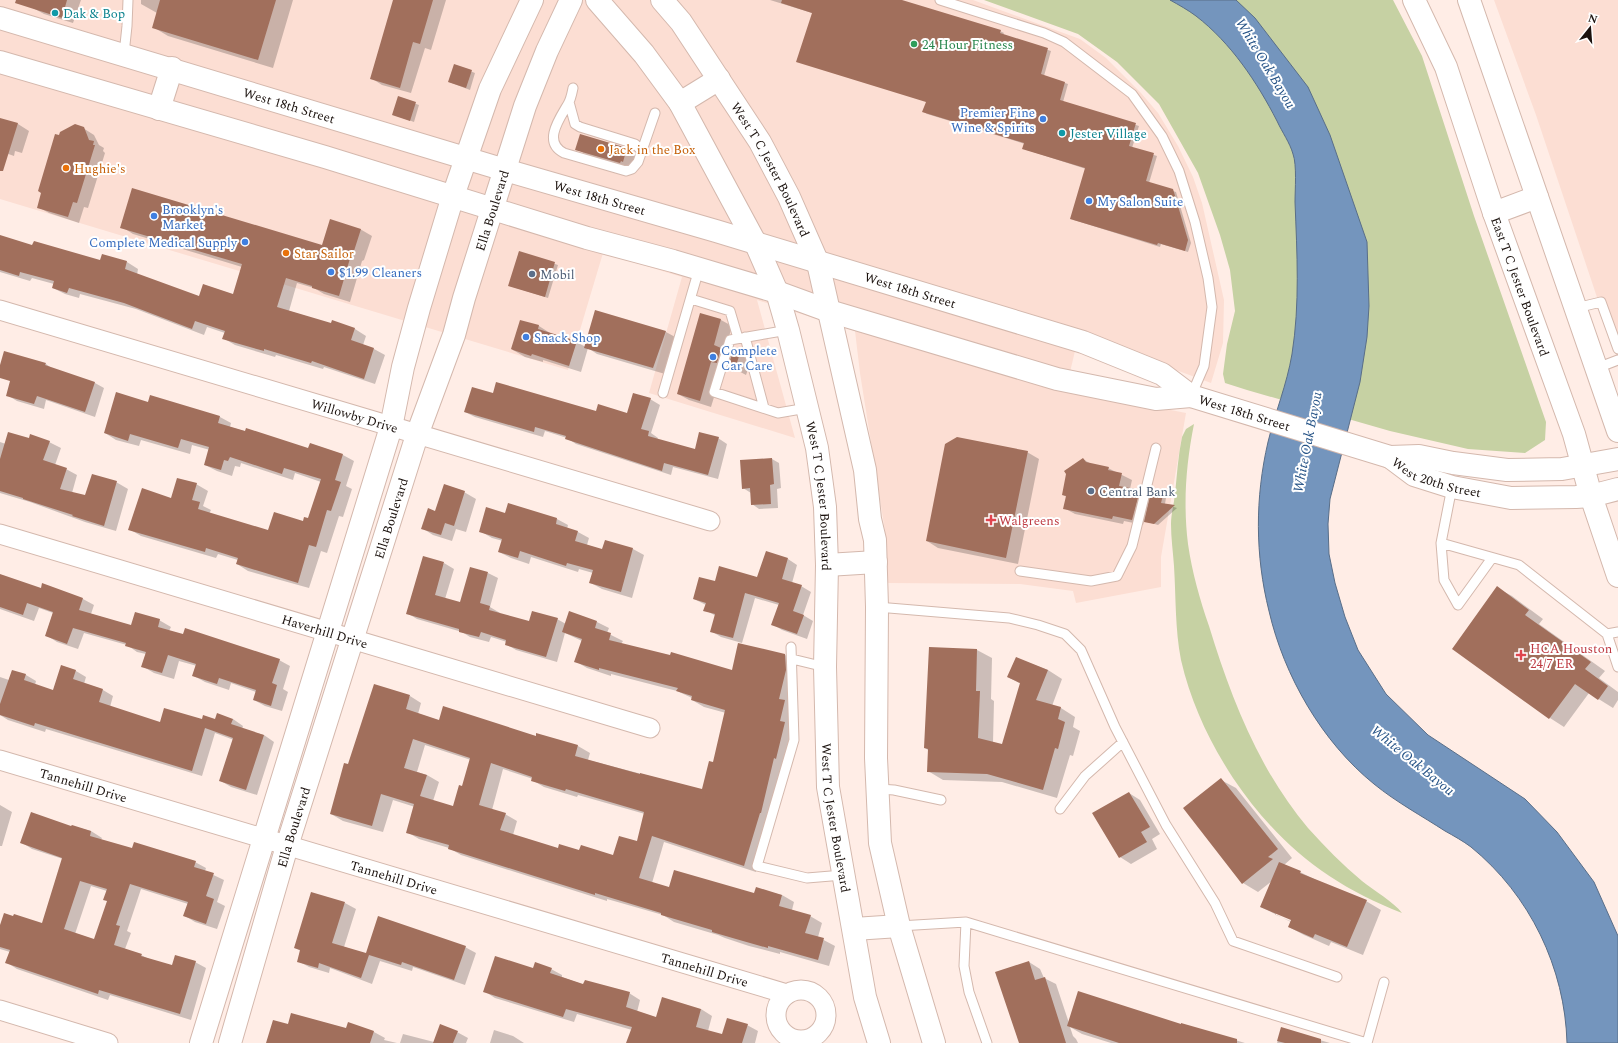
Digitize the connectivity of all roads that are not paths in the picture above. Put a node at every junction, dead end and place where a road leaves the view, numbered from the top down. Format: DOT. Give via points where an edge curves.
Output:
graph roads {
  1 [pos="128,0"];
  2 [pos="532,0"];
  3 [pos="571,0"];
  4 [pos="597,0"];
  5 [pos="662,0"];
  6 [pos="940,0"];
  7 [pos="1414,0"];
  8 [pos="1468,0"];
  9 [pos="0,18"];
  10 [pos="124,54"];
  11 [pos="0,62"];
  12 [pos="172,68"];
  13 [pos="719,79"];
  14 [pos="573,88"];
  15 [pos="569,102"];
  16 [pos="680,103"];
  17 [pos="159,109"];
  18 [pos="655,113"];
  19 [pos="641,150"];
  20 [pos="467,158"];
  21 [pos="505,170"];
  22 [pos="454,196"];
  23 [pos="1538,197"];
  24 [pos="493,208"];
  25 [pos="1494,213"];
  26 [pos="756,244"];
  27 [pos="818,263"];
  28 [pos="700,269"];
  29 [pos="777,292"];
  30 [pos="691,299"];
  31 [pos="1576,308"];
  32 [pos="0,310"];
  33 [pos="829,310"];
  34 [pos="788,330"];
  35 [pos="741,338"];
  36 [pos="1618,349"];
  37 [pos="1618,360"];
  38 [pos="1597,368"];
  39 [pos="663,393"];
  40 [pos="1191,396"];
  41 [pos="764,408"];
  42 [pos="807,408"];
  43 [pos="1614,408"];
  44 [pos="391,427"];
  45 [pos="1618,431"];
  46 [pos="418,435"];
  47 [pos="1156,448"];
  48 [pos="1385,456"];
  49 [pos="1618,460"];
  50 [pos="1583,466"];
  51 [pos="1452,487"];
  52 [pos="1618,489"];
  53 [pos="1591,496"];
  54 [pos="710,521"];
  55 [pos="0,534"];
  56 [pos="1441,544"];
  57 [pos="1492,558"];
  58 [pos="876,562"];
  59 [pos="827,565"];
  60 [pos="1020,571"];
  61 [pos="1618,576"];
  62 [pos="877,607"];
  63 [pos="329,632"];
  64 [pos="1618,632"];
  65 [pos="1607,634"];
  66 [pos="353,639"];
  67 [pos="791,647"];
  68 [pos="792,659"];
  69 [pos="825,667"];
  70 [pos="1618,668"];
  71 [pos="650,728"];
  72 [pos="1123,742"];
  73 [pos="0,760"];
  74 [pos="878,789"];
  75 [pos="941,800"];
  76 [pos="1060,809"];
  77 [pos="264,839"];
  78 [pos="288,846"];
  79 [pos="844,875"];
  80 [pos="966,922"];
  81 [pos="899,926"];
  82 [pos="854,929"];
  83 [pos="1337,977"];
  84 [pos="1384,982"];
  85 [pos="787,994"];
  86 [pos="0,1010"];
  87 [pos="108,1043"];
  88 [pos="201,1043"];
  89 [pos="230,1043"];
  90 [pos="880,1043"];
  91 [pos="934,1043"];
  92 [pos="987,1043"];
  93 [pos="1367,1043"];
  1 -- 10 [label="lane"];
  2 -- 20 [label="main road, Ella Boulevard" via="490,89"];
  3 -- 21 [label="main road, Ella Boulevard" via="537,75"];
  4 -- 16 [label="main road, West T C Jester Boulevard" via="644,54"];
  5 -- 13 [label="main road, West T C Jester Boulevard" via="681,22"];
  6 -- 40 [label="lane" via="1044,33 1064,42 1132,94 1162,136 1179,171 1195,222 1212,307 1204,366"];
  7 -- 25 [label="main road, East T C Jester Boulevard" via="1446,66"];
  8 -- 23 [label="main road"];
  9 -- 10 [label="main road, West 18th Street"];
  10 -- 12 [label="main road, West 18th Street"];
  11 -- 17 [label="main road, West 18th Street"];
  12 -- 17 [label="main road"];
  12 -- 20 [label="main road, West 18th Street"];
  13 -- 16 [label="main road"];
  13 -- 27 [label="main road, West T C Jester Boulevard" via="760,142 789,197"];
  14 -- 15 [label="lane"];
  15 -- 19 [label="lane" via="575,124 635,144"];
  15 -- 19 [label="lane" via="558,119 553,139 555,147 559,150 626,171 638,162"];
  16 -- 26 [label="main road, West T C Jester Boulevard"];
  17 -- 22 [label="main road, West 18th Street"];
  18 -- 19 [label="lane"];
  20 -- 21 [label="main road, West 18th Street"];
  20 -- 22 [label="main road, Ella Boulevard"];
  21 -- 24 [label="main road, Ella Boulevard"];
  21 -- 26 [label="main road, West 18th Street"];
  22 -- 24 [label="main road, West 18th Street"];
  22 -- 44 [label="main road, Ella Boulevard" via="419,308 403,367"];
  23 -- 25 [label="main road"];
  23 -- 31 [label="main road"];
  24 -- 28 [label="main road, West 18th Street" via="587,238"];
  24 -- 46 [label="main road, Ella Boulevard" via="454,335"];
  25 -- 50 [label="main road, East T C Jester Boulevard" via="1574,434"];
  26 -- 27 [label="main road, West 18th Street"];
  26 -- 29 [label="main road, West T C Jester Boulevard"];
  27 -- 33 [label="main road, West T C Jester Boulevard"];
  27 -- 40 [label="main road, West 18th Street" via="1083,342 1162,374"];
  28 -- 29 [label="main road, West 18th Street"];
  28 -- 30 [label="lane"];
  29 -- 33 [label="main road, West 18th Street"];
  29 -- 34 [label="main road, West T C Jester Boulevard"];
  30 -- 35 [label="lane" via="730,311"];
  30 -- 39 [label="lane"];
  31 -- 36 [label="lane" via="1601,302"];
  31 -- 38 [label="main road"];
  32 -- 44 [label="street, Willowby Drive"];
  33 -- 40 [label="main road, West 18th Street" via="1057,379 1156,399"];
  33 -- 58 [label="main road, West T C Jester Boulevard" via="865,470 870,519 876,540"];
  34 -- 35 [label="lane"];
  34 -- 42 [label="main road, West T C Jester Boulevard"];
  35 -- 41 [label="lane"];
  35 -- 41 [label="lane" via="730,340 714,392"];
  37 -- 38 [label="lane"];
  38 -- 43 [label="main road"];
  40 -- 48 [label="main road, West 18th Street"];
  41 -- 42 [label="lane" via="778,413"];
  42 -- 59 [label="main road, West T C Jester Boulevard" via="817,448 824,500"];
  43 -- 45 [label="main road"];
  44 -- 46 [label="street, Willowby Drive"];
  44 -- 63 [label="main road, Ella Boulevard"];
  46 -- 54 [label="street, Willowby Drive"];
  46 -- 66 [label="main road, Ella Boulevard"];
  47 -- 60 [label="lane" via="1132,546 1117,576 1091,581"];
  48 -- 50 [label="main road, West 20th Street" via="1420,456 1507,470 1551,470"];
  48 -- 51 [label="main road, West 20th Street" via="1414,475"];
  49 -- 50 [label="main road, West 20th Street"];
  50 -- 53 [label="main road, East T C Jester Boulevard"];
  51 -- 53 [label="main road, West 20th Street" via="1511,498"];
  51 -- 56 [label="lane"];
  52 -- 53 [label="main road, West 20th Street"];
  53 -- 61 [label="main road, East T C Jester Boulevard"];
  55 -- 63 [label="street, Haverhill Drive"];
  56 -- 57 [label="lane"];
  56 -- 57 [label="lane" via="1444,580 1458,605"];
  57 -- 65 [label="lane" via="1519,565"];
  58 -- 59 [label="main road"];
  58 -- 62 [label="main road, West T C Jester Boulevard"];
  59 -- 69 [label="main road, West T C Jester Boulevard"];
  62 -- 72 [label="lane" via="1009,618 1065,634 1081,650"];
  62 -- 74 [label="main road, West T C Jester Boulevard"];
  63 -- 66 [label="street, Haverhill Drive"];
  63 -- 77 [label="main road, Ella Boulevard"];
  64 -- 65 [label="lane"];
  65 -- 70 [label="lane"];
  66 -- 71 [label="street, Haverhill Drive"];
  66 -- 78 [label="main road, Ella Boulevard"];
  67 -- 68 [label="lane"];
  68 -- 69 [label="lane"];
  68 -- 79 [label="lane" via="794,740 757,866 807,878"];
  69 -- 79 [label="main road, West T C Jester Boulevard" via="828,787"];
  72 -- 76 [label="lane" via="1085,776"];
  72 -- 83 [label="lane" via="1166,825 1215,903 1233,941"];
  73 -- 77 [label="street, Tannehill Drive"];
  74 -- 75 [label="lane"];
  74 -- 81 [label="main road, West T C Jester Boulevard" via="880,843"];
  77 -- 78 [label="street, Tannehill Drive"];
  77 -- 88 [label="main road, Ella Boulevard"];
  78 -- 85 [label="street, Tannehill Drive"];
  78 -- 89 [label="main road, Ella Boulevard"];
  79 -- 82 [label="main road, West T C Jester Boulevard"];
  80 -- 81 [label="lane"];
  80 -- 92 [label="lane" via="964,966 969,992"];
  80 -- 93 [label="lane"];
  81 -- 82 [label="main road"];
  81 -- 91 [label="main road, West T C Jester Boulevard"];
  82 -- 90 [label="main road, West T C Jester Boulevard" via="865,997"];
  84 -- 93 [label="lane"];
  86 -- 87 [label="street"];
}
